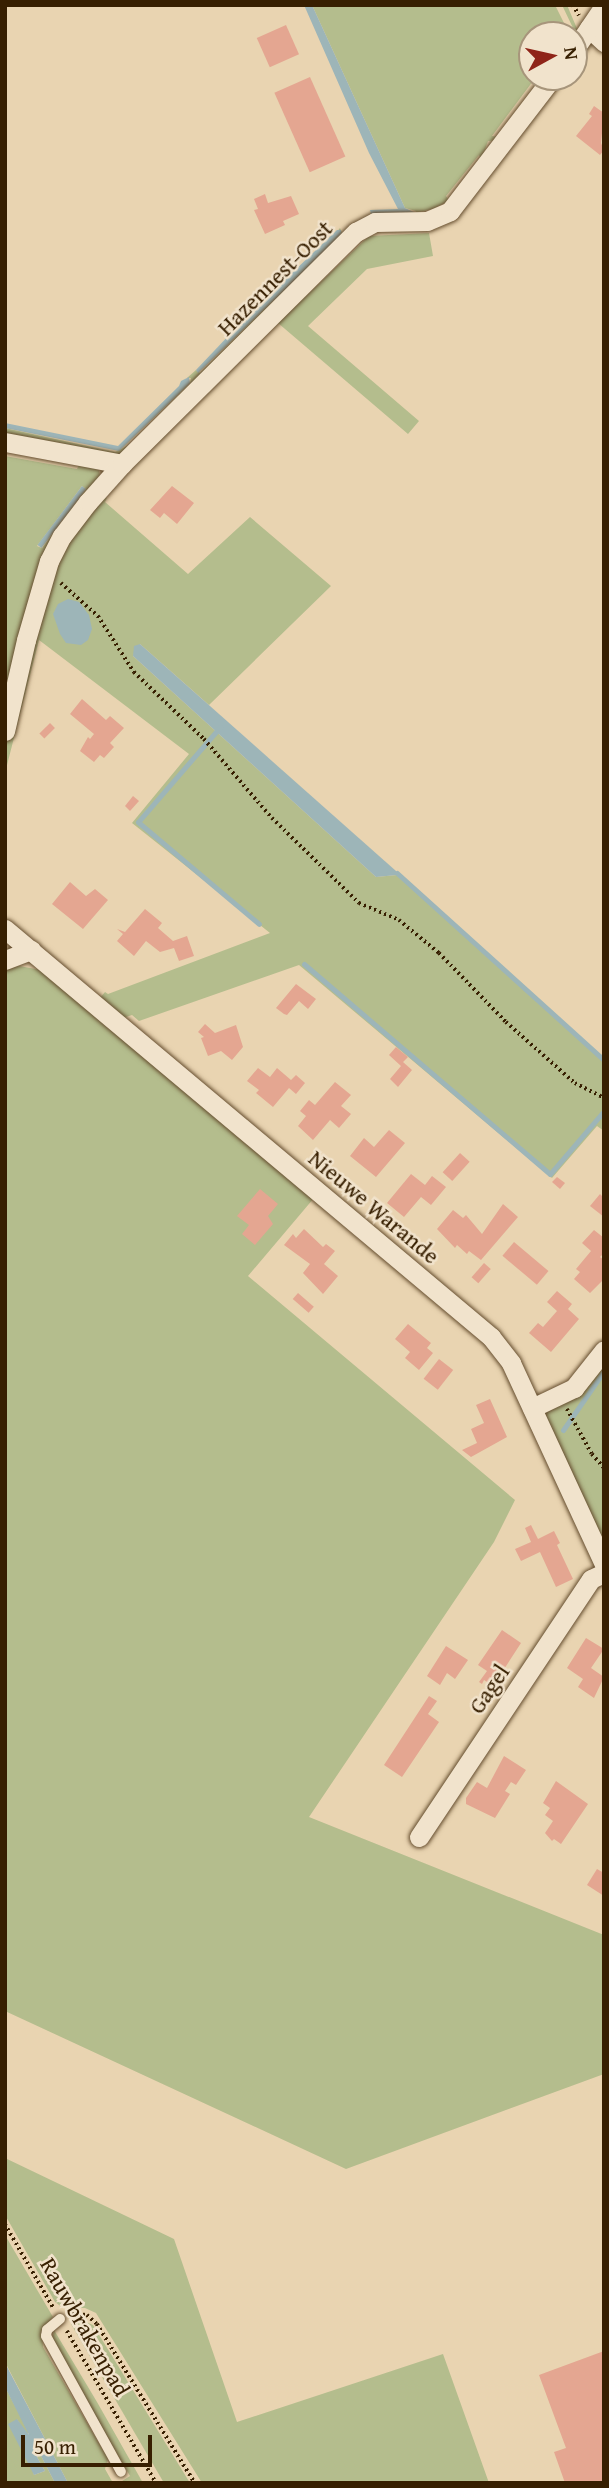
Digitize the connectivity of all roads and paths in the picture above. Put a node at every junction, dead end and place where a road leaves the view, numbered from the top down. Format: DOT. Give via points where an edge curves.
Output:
graph roads {
  1 [pos="604,6"];
  2 [pos="589,28"];
  3 [pos="604,42"];
  4 [pos="542,91"];
  5 [pos="5,442"];
  6 [pos="122,464"];
  7 [pos="46,571"];
  8 [pos="5,731"];
  9 [pos="5,929"];
  10 [pos="31,950"];
  11 [pos="5,960"];
  12 [pos="604,1098"];
  13 [pos="604,1350"];
  14 [pos="532,1408"];
  15 [pos="569,1413"];
  16 [pos="604,1468"];
  17 [pos="604,1564"];
  18 [pos="604,1573"];
  19 [pos="419,1837"];
  20 [pos="5,2224"];
  21 [pos="60,2319"];
  22 [pos="121,2472"];
  23 [pos="156,2483"];
  24 [pos="195,2483"];
  1 -- 2 [label="street"];
  2 -- 3 [label="street"];
  4 -- 6 [label="street, Hazennest-Oost" via="450,211 427,221 375,222 356,232"];
  5 -- 6 [label="street"];
  6 -- 7 [label="street, Hazennest-Oost" via="74,519"];
  7 -- 8 [label="street, Hazennest-Oost"];
  7 -- 12 [label="path" via="98,616 134,672 359,903 399,920 575,1083"];
  9 -- 10 [label="street, Nieuwe Warande"];
  10 -- 11 [label="street"];
  10 -- 14 [label="street, Nieuwe Warande" via="491,1337 511,1363"];
  13 -- 14 [label="street" via="574,1388"];
  14 -- 17 [label="street, Nieuwe Warande"];
  15 -- 16 [label="path"];
  18 -- 19 [label="street, Gagel" via="592,1579"];
  20 -- 21 [label="path, Rauwbrakenpad"];
  21 -- 22 [label="lane" via="46,2336"];
  21 -- 23 [label="path, Rauwbrakenpad"];
  21 -- 24 [label="path" via="79,2313 97,2324"];
}
